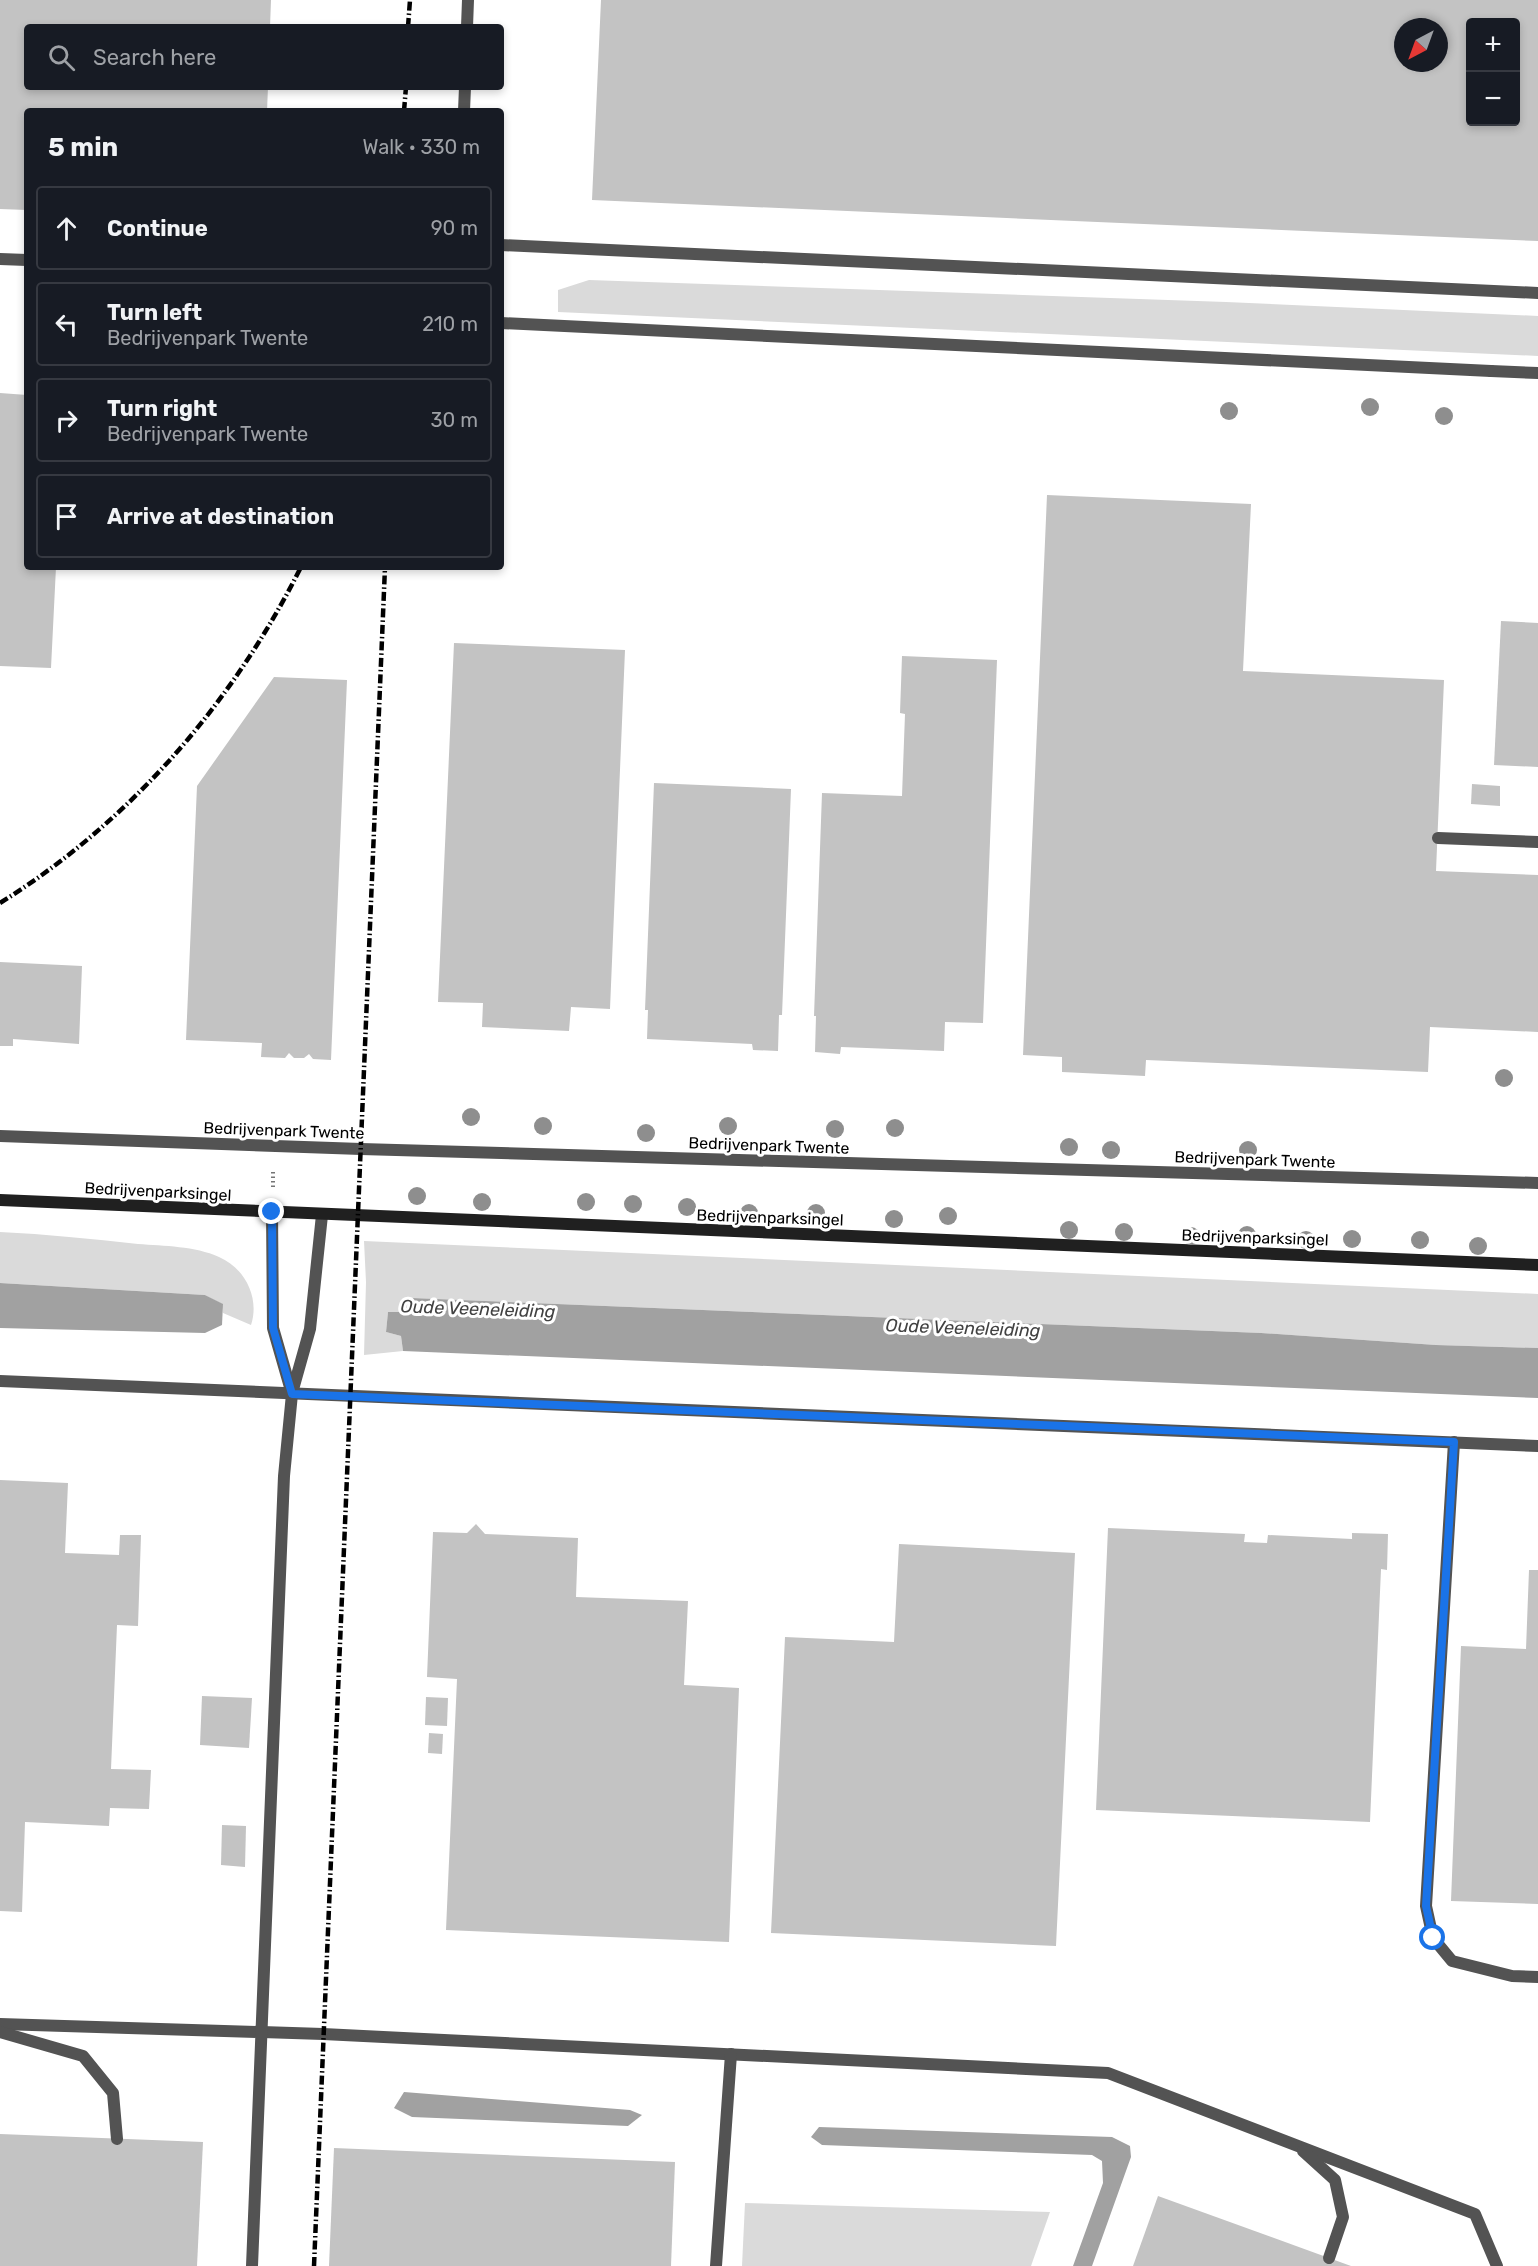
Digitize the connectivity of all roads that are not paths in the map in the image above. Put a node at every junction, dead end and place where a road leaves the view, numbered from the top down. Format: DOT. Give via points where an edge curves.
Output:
graph roads {
  1 [pos="468,0"];
  2 [pos="467,24"];
  3 [pos="465,90"];
  4 [pos="464,108"];
  5 [pos="504,245"];
  6 [pos="0,259"];
  7 [pos="24,261"];
  8 [pos="1538,293"];
  9 [pos="504,323"];
  10 [pos="1538,374"];
  11 [pos="1438,838"];
  12 [pos="1538,842"];
  13 [pos="0,1136"];
  14 [pos="1538,1183"];
  15 [pos="0,1200"];
  16 [pos="272,1212"];
  17 [pos="322,1215"];
  18 [pos="1538,1265"];
  19 [pos="0,1381"];
  20 [pos="292,1394"];
  21 [pos="1454,1442"];
  22 [pos="1538,1446"];
  23 [pos="1538,1977"];
  24 [pos="0,2024"];
  25 [pos="0,2032"];
  26 [pos="260,2033"];
  27 [pos="731,2054"];
  28 [pos="117,2139"];
  29 [pos="1296,2145"];
  30 [pos="1329,2258"];
  31 [pos="252,2266"];
  32 [pos="716,2266"];
  33 [pos="1497,2266"];
  1 -- 2 [label="street"];
  3 -- 4 [label="street"];
  5 -- 8 [label="street"];
  6 -- 7 [label="street"];
  9 -- 10 [label="street"];
  11 -- 12 [label="street"];
  13 -- 14 [label="street, Bedrijvenpark Twente"];
  15 -- 16 [label="street, Bedrijvenparksingel"];
  16 -- 17 [label="street, Bedrijvenparksingel"];
  16 -- 20 [label="street" via="273,1328"];
  17 -- 18 [label="street, Bedrijvenparksingel"];
  17 -- 20 [label="street" via="310,1329"];
  19 -- 20 [label="street"];
  20 -- 21 [label="street"];
  20 -- 26 [label="street" via="284,1476"];
  21 -- 22 [label="street"];
  21 -- 23 [label="street" via="1426,1906 1433,1938 1452,1961 1512,1976"];
  24 -- 26 [label="street"];
  25 -- 28 [label="street" via="83,2056 113,2093"];
  26 -- 27 [label="street"];
  26 -- 31 [label="street"];
  27 -- 29 [label="street" via="1108,2073"];
  27 -- 32 [label="street"];
  29 -- 30 [label="street" via="1335,2180 1344,2217"];
  29 -- 33 [label="street" via="1475,2214"];
}
